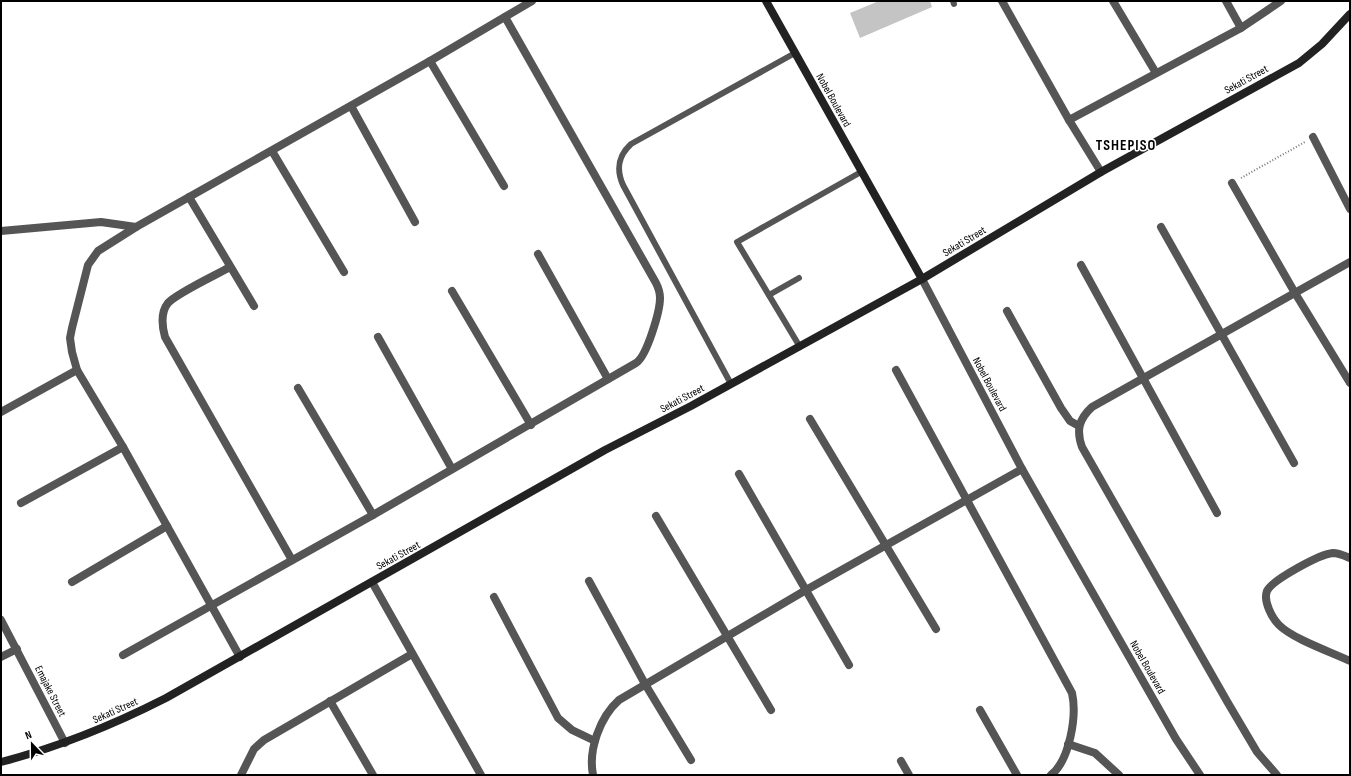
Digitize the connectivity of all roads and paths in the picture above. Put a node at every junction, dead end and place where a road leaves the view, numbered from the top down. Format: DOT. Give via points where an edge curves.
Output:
graph roads {
  1 [pos="532,1"];
  2 [pos="766,1"];
  3 [pos="1002,1"];
  4 [pos="1112,1"];
  5 [pos="1226,1"];
  6 [pos="1281,1"];
  7 [pos="1350,14"];
  8 [pos="505,17"];
  9 [pos="1241,28"];
  10 [pos="795,53"];
  11 [pos="430,61"];
  12 [pos="1156,73"];
  13 [pos="351,106"];
  14 [pos="1069,120"];
  15 [pos="1313,137"];
  16 [pos="272,151"];
  17 [pos="861,172"];
  18 [pos="1101,172"];
  19 [pos="1232,183"];
  20 [pos="504,186"];
  21 [pos="189,197"];
  22 [pos="1350,208"];
  23 [pos="415,222"];
  24 [pos="136,227"];
  25 [pos="1161,227"];
  26 [pos="1,231"];
  27 [pos="538,254"];
  28 [pos="1350,262"];
  29 [pos="1081,265"];
  30 [pos="230,267"];
  31 [pos="344,272"];
  32 [pos="799,278"];
  33 [pos="922,279"];
  34 [pos="452,291"];
  35 [pos="1295,292"];
  36 [pos="769,295"];
  37 [pos="254,306"];
  38 [pos="1007,311"];
  39 [pos="1221,335"];
  40 [pos="378,337"];
  41 [pos="800,347"];
  42 [pos="77,370"];
  43 [pos="896,370"];
  44 [pos="1144,378"];
  45 [pos="608,379"];
  46 [pos="1350,383"];
  47 [pos="731,384"];
  48 [pos="298,388"];
  49 [pos="1,412"];
  50 [pos="810,419"];
  51 [pos="531,425"];
  52 [pos="1079,426"];
  53 [pos="123,447"];
  54 [pos="1294,463"];
  55 [pos="452,469"];
  56 [pos="1022,469"];
  57 [pos="739,474"];
  58 [pos="967,501"];
  59 [pos="21,504"];
  60 [pos="1217,513"];
  61 [pos="373,515"];
  62 [pos="656,516"];
  63 [pos="167,526"];
  64 [pos="886,544"];
  65 [pos="1350,558"];
  66 [pos="292,560"];
  67 [pos="589,581"];
  68 [pos="72,582"];
  69 [pos="372,582"];
  70 [pos="806,590"];
  71 [pos="494,597"];
  72 [pos="212,606"];
  73 [pos="1,620"];
  74 [pos="936,629"];
  75 [pos="728,636"];
  76 [pos="17,649"];
  77 [pos="412,654"];
  78 [pos="123,655"];
  79 [pos="1,657"];
  80 [pos="240,657"];
  81 [pos="1350,661"];
  82 [pos="849,665"];
  83 [pos="645,684"];
  84 [pos="330,701"];
  85 [pos="771,710"];
  86 [pos="980,710"];
  87 [pos="595,741"];
  88 [pos="65,743"];
  89 [pos="1068,744"];
  90 [pos="691,760"];
  91 [pos="901,761"];
  92 [pos="1,762"];
  93 [pos="241,775"];
  94 [pos="373,775"];
  95 [pos="481,775"];
  96 [pos="593,775"];
  97 [pos="909,775"];
  98 [pos="1017,775"];
  99 [pos="1051,775"];
  100 [pos="1119,775"];
  101 [pos="1200,775"];
  102 [pos="1277,775"];
  1 -- 8 [label="street"];
  2 -- 10 [label="street, Nobel Boulevard"];
  3 -- 14 [label="street"];
  4 -- 12 [label="street"];
  5 -- 9 [label="street"];
  6 -- 9 [label="street"];
  7 -- 18 [label="street, Sekati Street" via="1317,49 1299,63"];
  8 -- 11 [label="street"];
  8 -- 45 [label="street" via="659,290 659,308 644,355 636,363"];
  9 -- 12 [label="street"];
  10 -- 17 [label="street, Nobel Boulevard"];
  10 -- 47 [label="lane" via="631,144 619,159 619,176 623,185"];
  11 -- 13 [label="street"];
  11 -- 20 [label="street"];
  12 -- 14 [label="street"];
  13 -- 16 [label="street"];
  13 -- 23 [label="street"];
  14 -- 18 [label="street"];
  15 -- 19 [label="path"];
  15 -- 22 [label="street"];
  16 -- 21 [label="street"];
  16 -- 31 [label="street"];
  17 -- 33 [label="street, Nobel Boulevard"];
  17 -- 36 [label="lane" via="737,242"];
  18 -- 33 [label="street, Sekati Street"];
  19 -- 35 [label="street"];
  21 -- 24 [label="street"];
  21 -- 30 [label="street"];
  24 -- 26 [label="street" via="101,222"];
  24 -- 42 [label="street" via="98,250 88,265 70,338"];
  25 -- 39 [label="street"];
  27 -- 45 [label="street"];
  28 -- 35 [label="street"];
  29 -- 44 [label="street"];
  30 -- 37 [label="street"];
  30 -- 66 [label="street" via="167,304 162,318 165,337"];
  32 -- 36 [label="lane"];
  33 -- 41 [label="street, Sekati Street"];
  33 -- 56 [label="street, Nobel Boulevard"];
  34 -- 51 [label="street"];
  35 -- 39 [label="street"];
  35 -- 46 [label="street"];
  36 -- 41 [label="lane"];
  38 -- 52 [label="street" via="1061,408 1070,421"];
  39 -- 44 [label="street"];
  39 -- 54 [label="street"];
  40 -- 55 [label="street"];
  41 -- 47 [label="street, Sekati Street"];
  42 -- 49 [label="street"];
  42 -- 53 [label="street"];
  43 -- 58 [label="street"];
  44 -- 52 [label="street" via="1092,407 1082,417"];
  44 -- 60 [label="street"];
  45 -- 51 [label="street"];
  47 -- 69 [label="street, Sekati Street" via="605,450"];
  48 -- 61 [label="street"];
  50 -- 64 [label="street"];
  51 -- 55 [label="street"];
  52 -- 102 [label="street" via="1082,447 1257,752"];
  53 -- 59 [label="street"];
  53 -- 63 [label="street"];
  55 -- 61 [label="street"];
  56 -- 58 [label="street"];
  56 -- 101 [label="street, Nobel Boulevard" via="1176,739"];
  57 -- 70 [label="street"];
  58 -- 64 [label="street"];
  58 -- 89 [label="street" via="1072,693 1074,716"];
  61 -- 66 [label="street"];
  62 -- 75 [label="street"];
  63 -- 68 [label="street"];
  63 -- 72 [label="street"];
  64 -- 70 [label="street"];
  64 -- 74 [label="street"];
  65 -- 81 [label="street" via="1334,553 1317,557 1271,585 1266,594 1269,608 1279,625 1290,633"];
  66 -- 72 [label="street"];
  67 -- 83 [label="street"];
  69 -- 77 [label="street"];
  69 -- 80 [label="street, Sekati Street"];
  70 -- 75 [label="street"];
  70 -- 82 [label="street"];
  71 -- 87 [label="street" via="558,718 572,730"];
  72 -- 78 [label="street"];
  72 -- 80 [label="street"];
  73 -- 76 [label="street, Emajake Street"];
  75 -- 83 [label="street"];
  75 -- 85 [label="street"];
  76 -- 79 [label="street"];
  76 -- 88 [label="street, Emajake Street"];
  77 -- 84 [label="street"];
  77 -- 95 [label="street"];
  80 -- 88 [label="street, Sekati Street" via="131,716"];
  83 -- 87 [label="street" via="610,707"];
  83 -- 90 [label="street"];
  84 -- 93 [label="street" via="264,740 254,749"];
  84 -- 94 [label="street"];
  86 -- 98 [label="street"];
  87 -- 96 [label="street" via="591,765"];
  88 -- 92 [label="street, Sekati Street"];
  89 -- 99 [label="street" via="1061,762"];
  89 -- 100 [label="street" via="1095,753"];
  91 -- 97 [label="street"];
}
